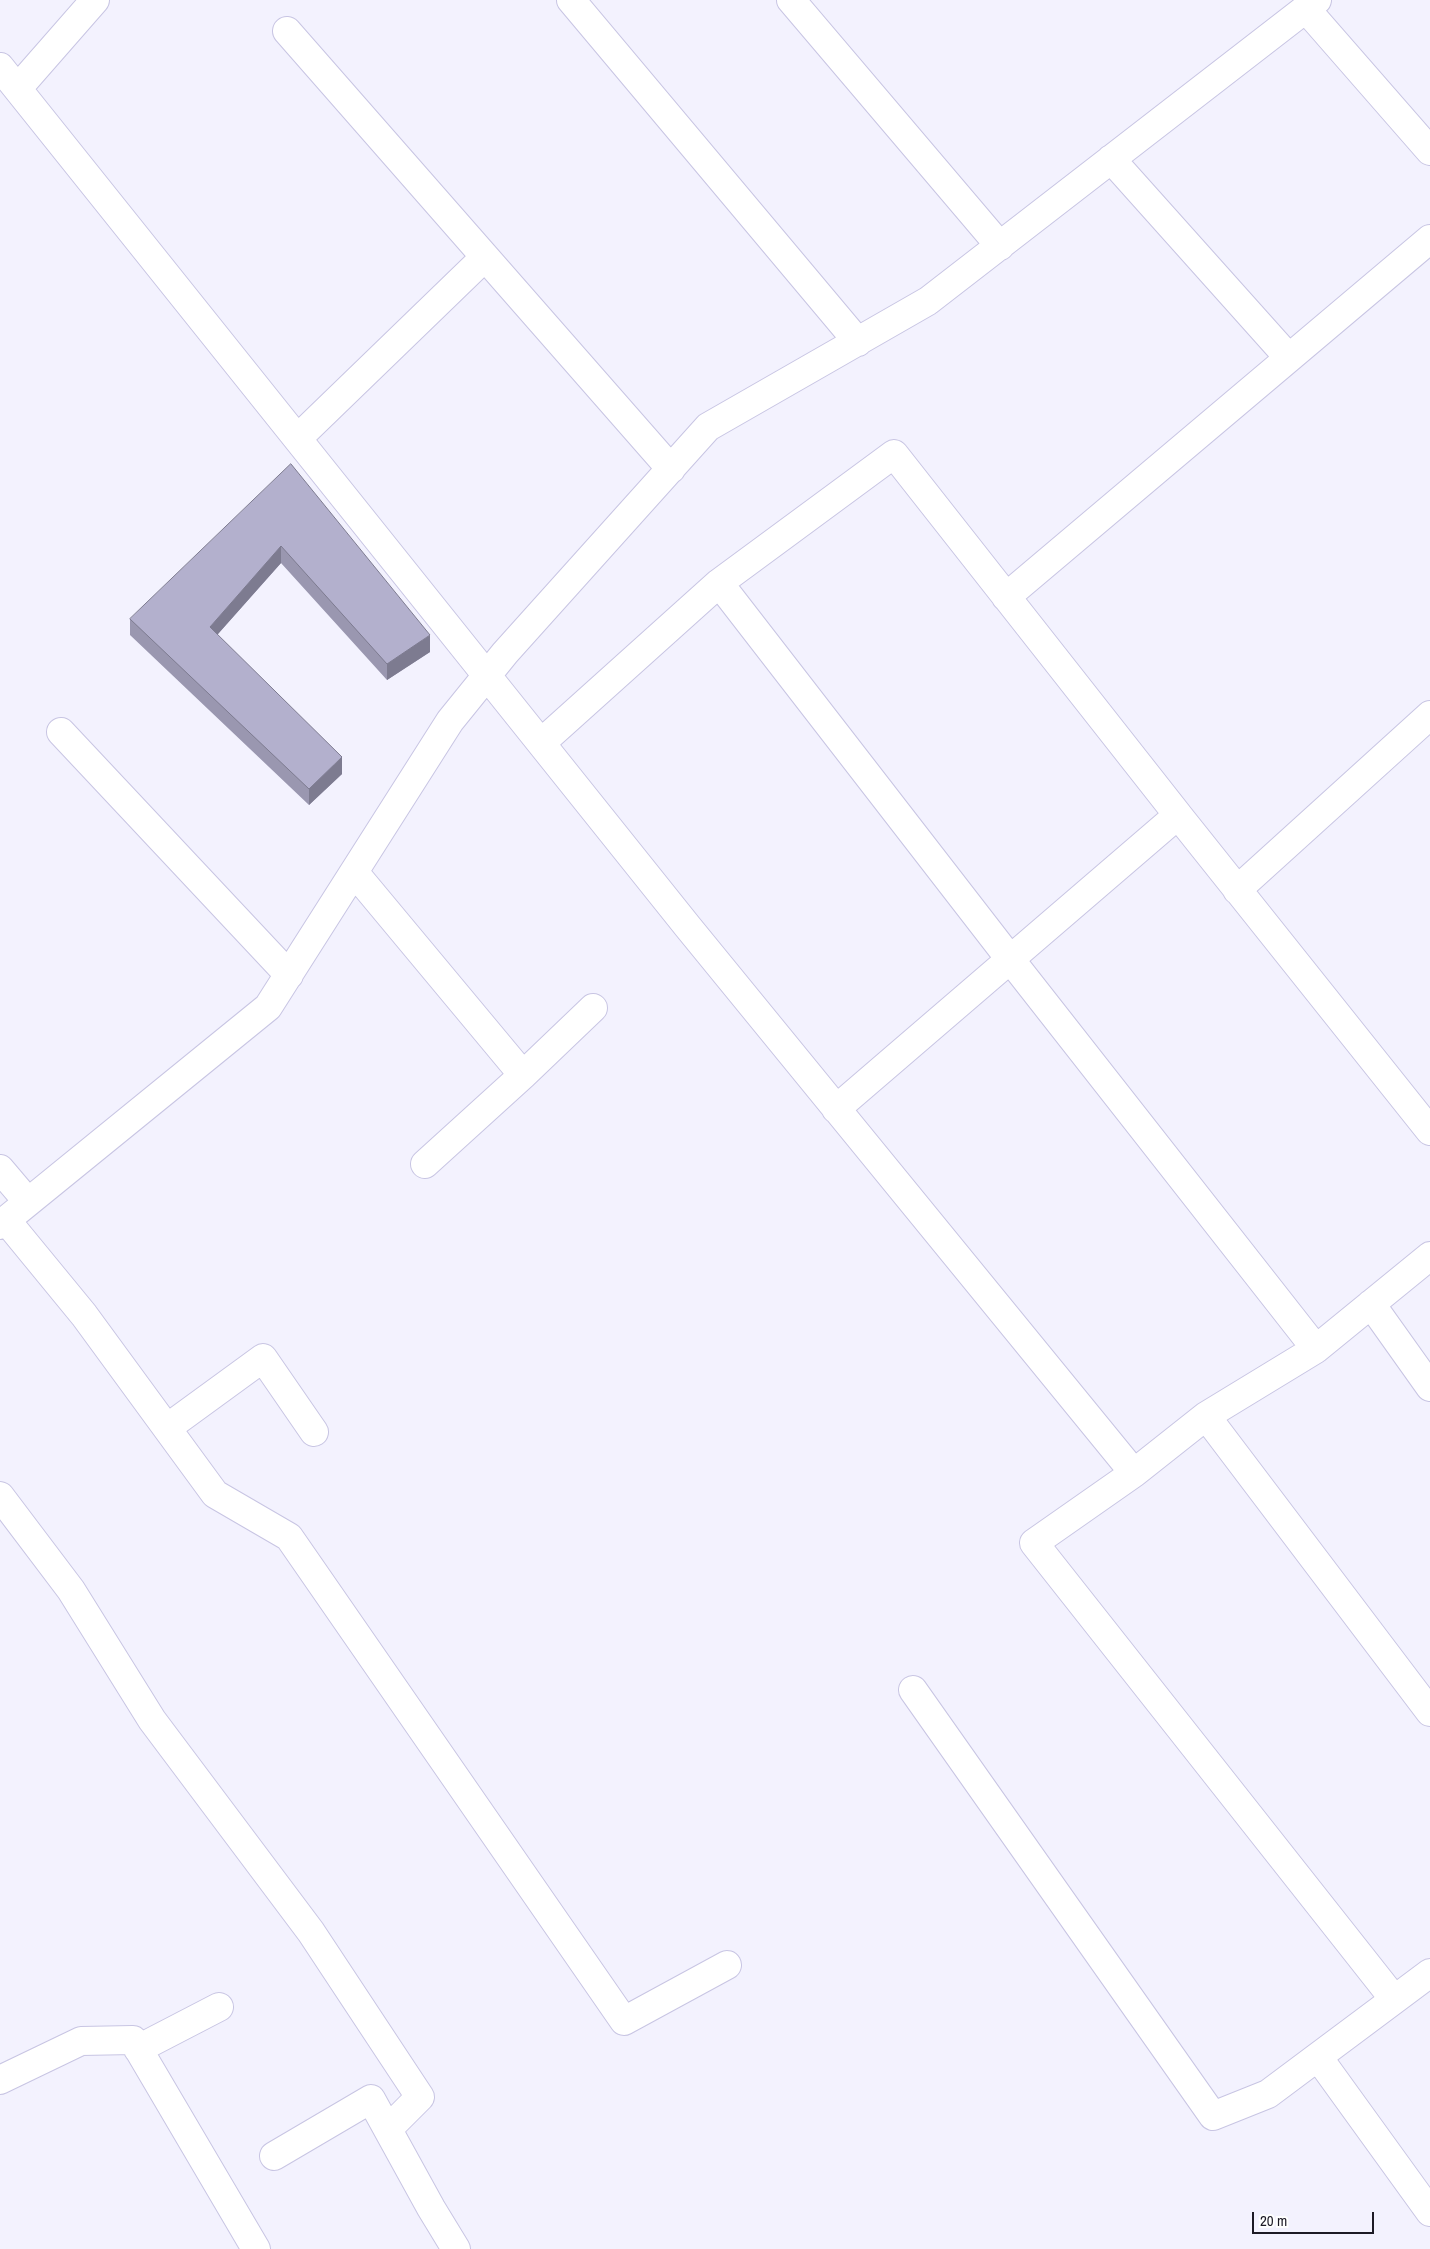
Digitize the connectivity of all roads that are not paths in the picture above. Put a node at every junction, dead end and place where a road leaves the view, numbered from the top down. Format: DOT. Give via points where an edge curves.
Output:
graph roads {
  1 [pos="95,0"];
  2 [pos="571,0"];
  3 [pos="791,0"];
  4 [pos="1311,4"];
  5 [pos="287,32"];
  6 [pos="0,67"];
  7 [pos="18,88"];
  8 [pos="1430,150"];
  9 [pos="1111,159"];
  10 [pos="1430,239"];
  11 [pos="1000,246"];
  12 [pos="485,257"];
  13 [pos="858,342"];
  14 [pos="1289,358"];
  15 [pos="298,438"];
  16 [pos="671,469"];
  17 [pos="719,583"];
  18 [pos="1006,597"];
  19 [pos="487,675"];
  20 [pos="1429,717"];
  21 [pos="62,732"];
  22 [pos="542,743"];
  23 [pos="1178,815"];
  24 [pos="354,872"];
  25 [pos="1237,890"];
  26 [pos="1010,959"];
  27 [pos="289,975"];
  28 [pos="593,1008"];
  29 [pos="523,1075"];
  30 [pos="836,1109"];
  31 [pos="1430,1131"];
  32 [pos="425,1164"];
  33 [pos="0,1169"];
  34 [pos="28,1202"];
  35 [pos="3,1223"];
  36 [pos="1430,1256"];
  37 [pos="1371,1304"];
  38 [pos="1316,1349"];
  39 [pos="1430,1387"];
  40 [pos="1206,1416"];
  41 [pos="167,1428"];
  42 [pos="314,1432"];
  43 [pos="1134,1473"];
  44 [pos="0,1496"];
  45 [pos="913,1690"];
  46 [pos="1430,1712"];
  47 [pos="727,1965"];
  48 [pos="1430,1973"];
  49 [pos="1394,2000"];
  50 [pos="219,2007"];
  51 [pos="138,2049"];
  52 [pos="1318,2057"];
  53 [pos="0,2080"];
  54 [pos="388,2129"];
  55 [pos="274,2156"];
  56 [pos="1430,2212"];
  57 [pos="256,2249"];
  58 [pos="456,2249"];
  1 -- 7 [label="street"];
  2 -- 13 [label="street"];
  3 -- 11 [label="street"];
  4 -- 8 [label="street"];
  4 -- 9 [label="street"];
  5 -- 12 [label="street"];
  6 -- 7 [label="street"];
  7 -- 15 [label="street"];
  9 -- 11 [label="street"];
  9 -- 14 [label="street"];
  10 -- 14 [label="street"];
  11 -- 13 [label="street" via="928,301"];
  12 -- 15 [label="street"];
  12 -- 16 [label="street"];
  13 -- 16 [label="street" via="708,427"];
  14 -- 18 [label="street"];
  15 -- 19 [label="street"];
  16 -- 19 [label="street"];
  17 -- 18 [label="street" via="894,454"];
  17 -- 22 [label="street"];
  17 -- 26 [label="street"];
  18 -- 23 [label="street"];
  19 -- 22 [label="street"];
  19 -- 24 [label="street" via="450,722"];
  20 -- 25 [label="street"];
  21 -- 27 [label="street"];
  22 -- 30 [label="street"];
  23 -- 25 [label="street"];
  23 -- 26 [label="street"];
  24 -- 27 [label="street"];
  24 -- 29 [label="street"];
  25 -- 31 [label="street"];
  26 -- 30 [label="street"];
  26 -- 38 [label="street"];
  27 -- 34 [label="street" via="268,1007"];
  28 -- 29 [label="street"];
  29 -- 32 [label="street"];
  30 -- 43 [label="street"];
  33 -- 34 [label="street"];
  34 -- 35 [label="street"];
  35 -- 41 [label="street" via="84,1315"];
  36 -- 37 [label="street"];
  37 -- 38 [label="street"];
  37 -- 39 [label="street"];
  38 -- 40 [label="street"];
  40 -- 43 [label="street"];
  40 -- 46 [label="street"];
  41 -- 42 [label="street" via="264,1358"];
  41 -- 47 [label="street" via="215,1494 289,1537 624,2021"];
  43 -- 49 [label="street" via="1034,1543"];
  44 -- 54 [label="street" via="71,1590 152,1720 311,1932 420,2097"];
  45 -- 52 [label="street" via="1213,2116 1268,2094"];
  48 -- 49 [label="street"];
  49 -- 52 [label="street"];
  50 -- 51 [label="street"];
  51 -- 53 [label="street" via="133,2040 81,2042"];
  51 -- 57 [label="street"];
  52 -- 56 [label="street"];
  54 -- 55 [label="street" via="371,2099"];
  54 -- 58 [label="street"];
}
